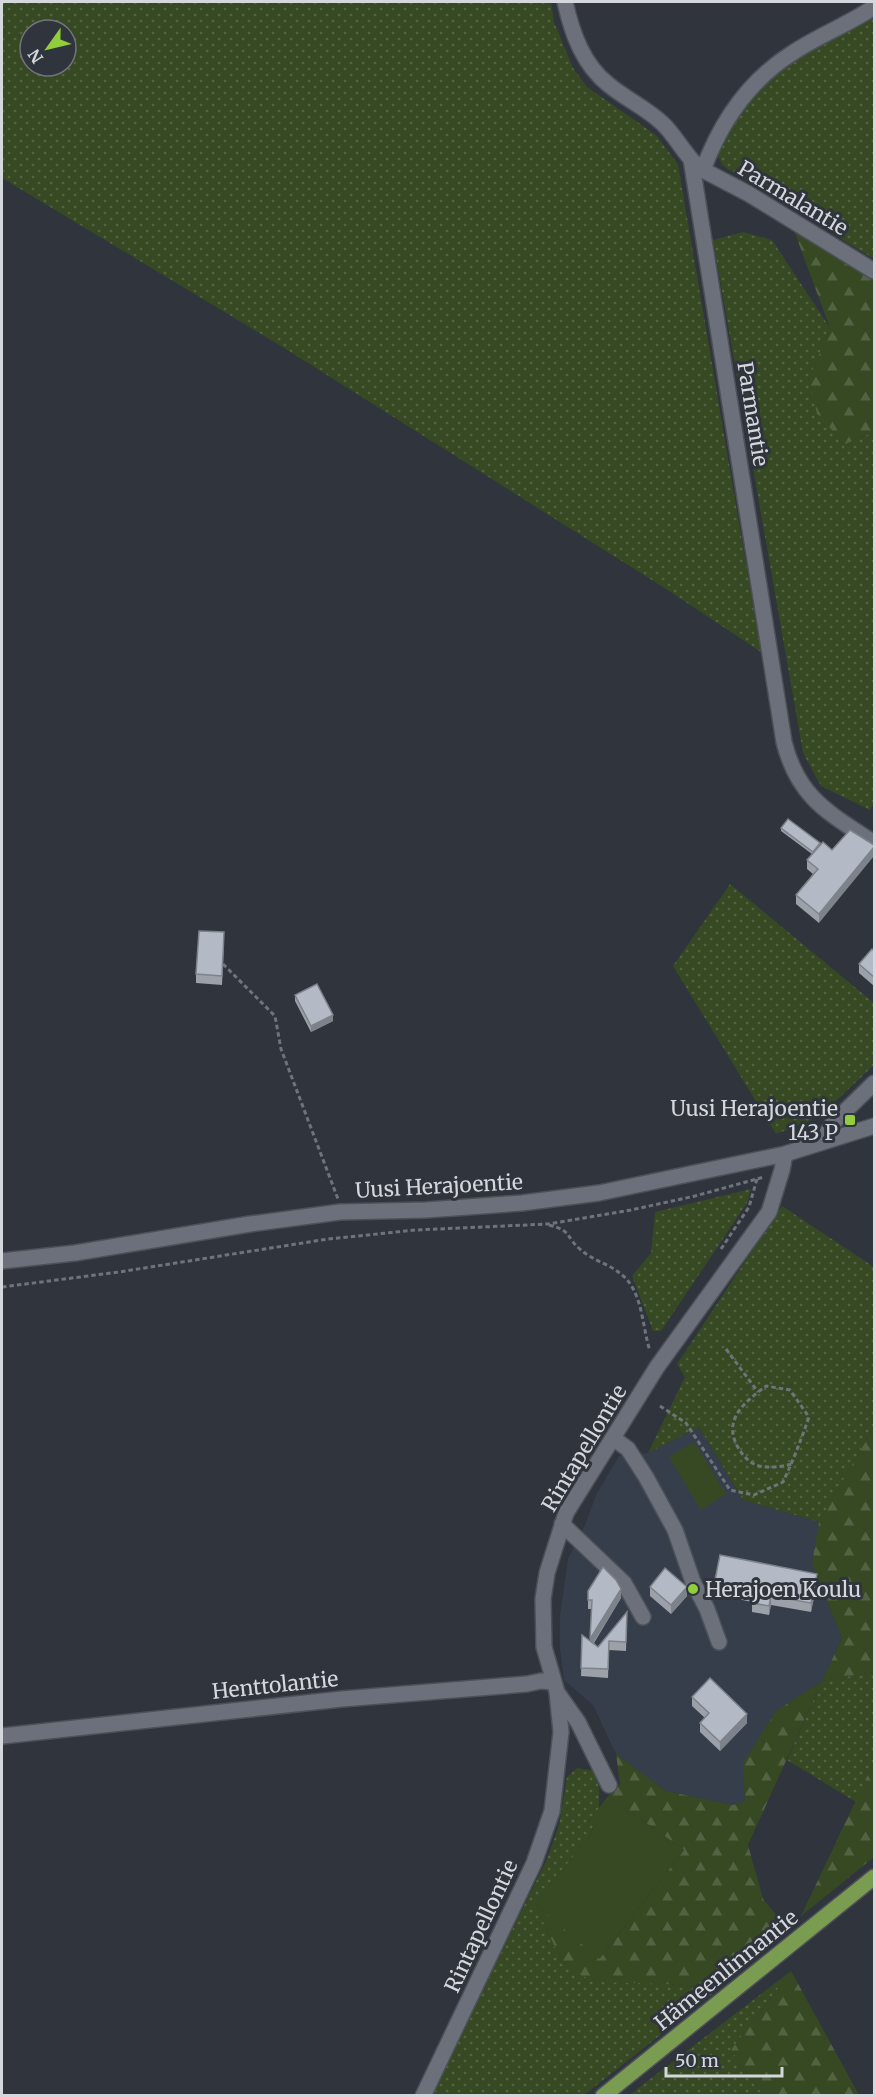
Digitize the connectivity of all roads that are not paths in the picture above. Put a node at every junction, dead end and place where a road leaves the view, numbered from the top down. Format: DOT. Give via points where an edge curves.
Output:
graph roads {
  1 [pos="565,2"];
  2 [pos="874,7"];
  3 [pos="691,159"];
  4 [pos="703,170"];
  5 [pos="874,271"];
  6 [pos="874,843"];
  7 [pos="874,1083"];
  8 [pos="874,1126"];
  9 [pos="820,1143"];
  10 [pos="784,1162"];
  11 [pos="2,1261"];
  12 [pos="613,1438"];
  13 [pos="562,1524"];
  14 [pos="643,1617"];
  15 [pos="719,1642"];
  16 [pos="555,1687"];
  17 [pos="2,1736"];
  18 [pos="609,1785"];
  19 [pos="874,1877"];
  20 [pos="423,2096"];
  21 [pos="603,2096"];
  1 -- 3 [label="street, Parmantie" via="584,57 595,73 663,124"];
  2 -- 4 [label="street" via="795,51 762,75 734,108"];
  3 -- 4 [label="street, Parmalantie"];
  3 -- 6 [label="street, Parmantie" via="789,761 801,784 822,808"];
  4 -- 5 [label="street, Parmalantie"];
  7 -- 9 [label="street" via="834,1122"];
  8 -- 9 [label="street, Uusi Herajoentie"];
  9 -- 10 [label="street, Uusi Herajoentie"];
  10 -- 11 [label="street, Uusi Herajoentie" via="522,1203 340,1212"];
  10 -- 12 [label="street, Rintapellontie" via="769,1212 657,1367"];
  12 -- 13 [label="street, Rintapellontie"];
  12 -- 15 [label="street" via="628,1449 675,1530"];
  13 -- 14 [label="street" via="624,1583"];
  13 -- 16 [label="street, Rintapellontie" via="543,1599 544,1647"];
  16 -- 17 [label="street, Henttolantie" via="541,1681"];
  16 -- 18 [label="street" via="578,1722"];
  16 -- 20 [label="street, Rintapellontie" via="561,1732 559,1763 545,1834"];
  19 -- 21 [label="main road, Hämeenlinnantie"];
}
